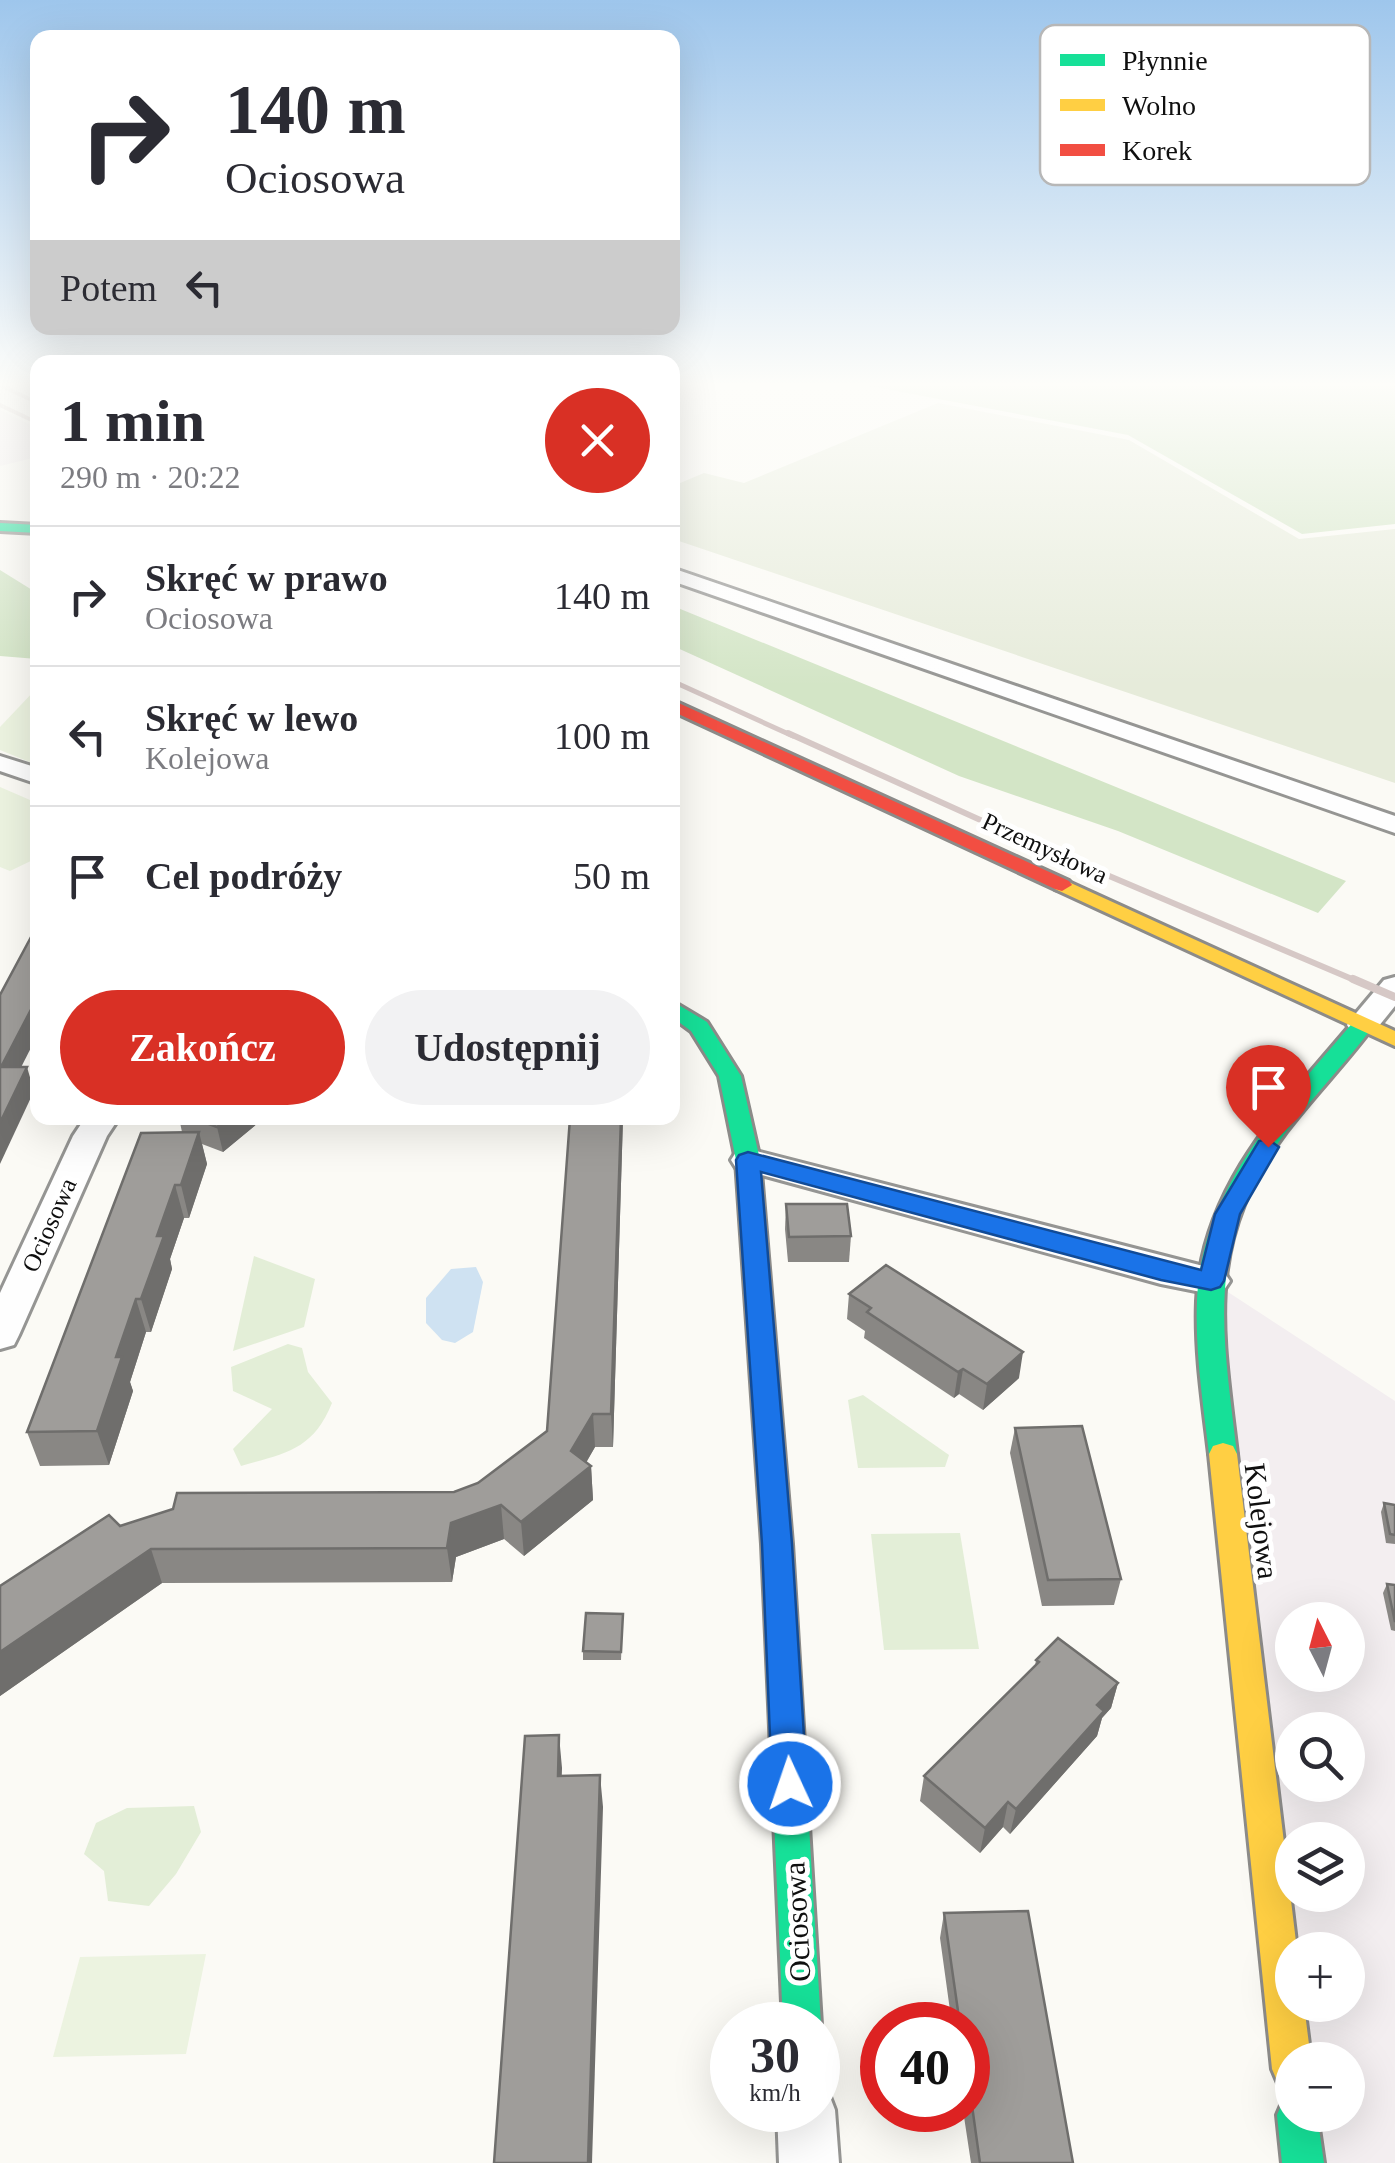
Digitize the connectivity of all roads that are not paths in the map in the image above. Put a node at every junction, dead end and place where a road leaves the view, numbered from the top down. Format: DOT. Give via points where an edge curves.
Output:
graph roads {
  1 [pos="0,528"];
  2 [pos="30,529"];
  3 [pos="680,577"];
  4 [pos="680,710"];
  5 [pos="0,763"];
  6 [pos="30,774"];
  7 [pos="1395,825"];
  8 [pos="1395,986"];
  9 [pos="680,1013"];
  10 [pos="1363,1024"];
  11 [pos="1395,1040"];
  12 [pos="97,1125"];
  13 [pos="748,1160"];
  14 [pos="1211,1281"];
  15 [pos="0,1335"];
  16 [pos="801,2002"];
  17 [pos="1289,2042"];
  18 [pos="807,2132"];
  19 [pos="1299,2132"];
  20 [pos="809,2163"];
  21 [pos="1302,2163"];
  1 -- 2 [label="street"];
  3 -- 7 [label="street"];
  4 -- 10 [label="street, Przemysłowa"];
  5 -- 6 [label="street"];
  8 -- 10 [label="street"];
  9 -- 13 [label="street, Ociosowa" via="698,1027 730,1076"];
  10 -- 11 [label="street, Przemysłowa"];
  10 -- 14 [label="street, Kolejowa" via="1246,1181 1218,1241"];
  12 -- 15 [label="street, Ociosowa"];
  13 -- 14 [label="street"];
  13 -- 16 [label="street, Ociosowa"];
  14 -- 17 [label="street, Kolejowa" via="1214,1375"];
  18 -- 20 [label="street"];
  19 -- 21 [label="street"];
}
